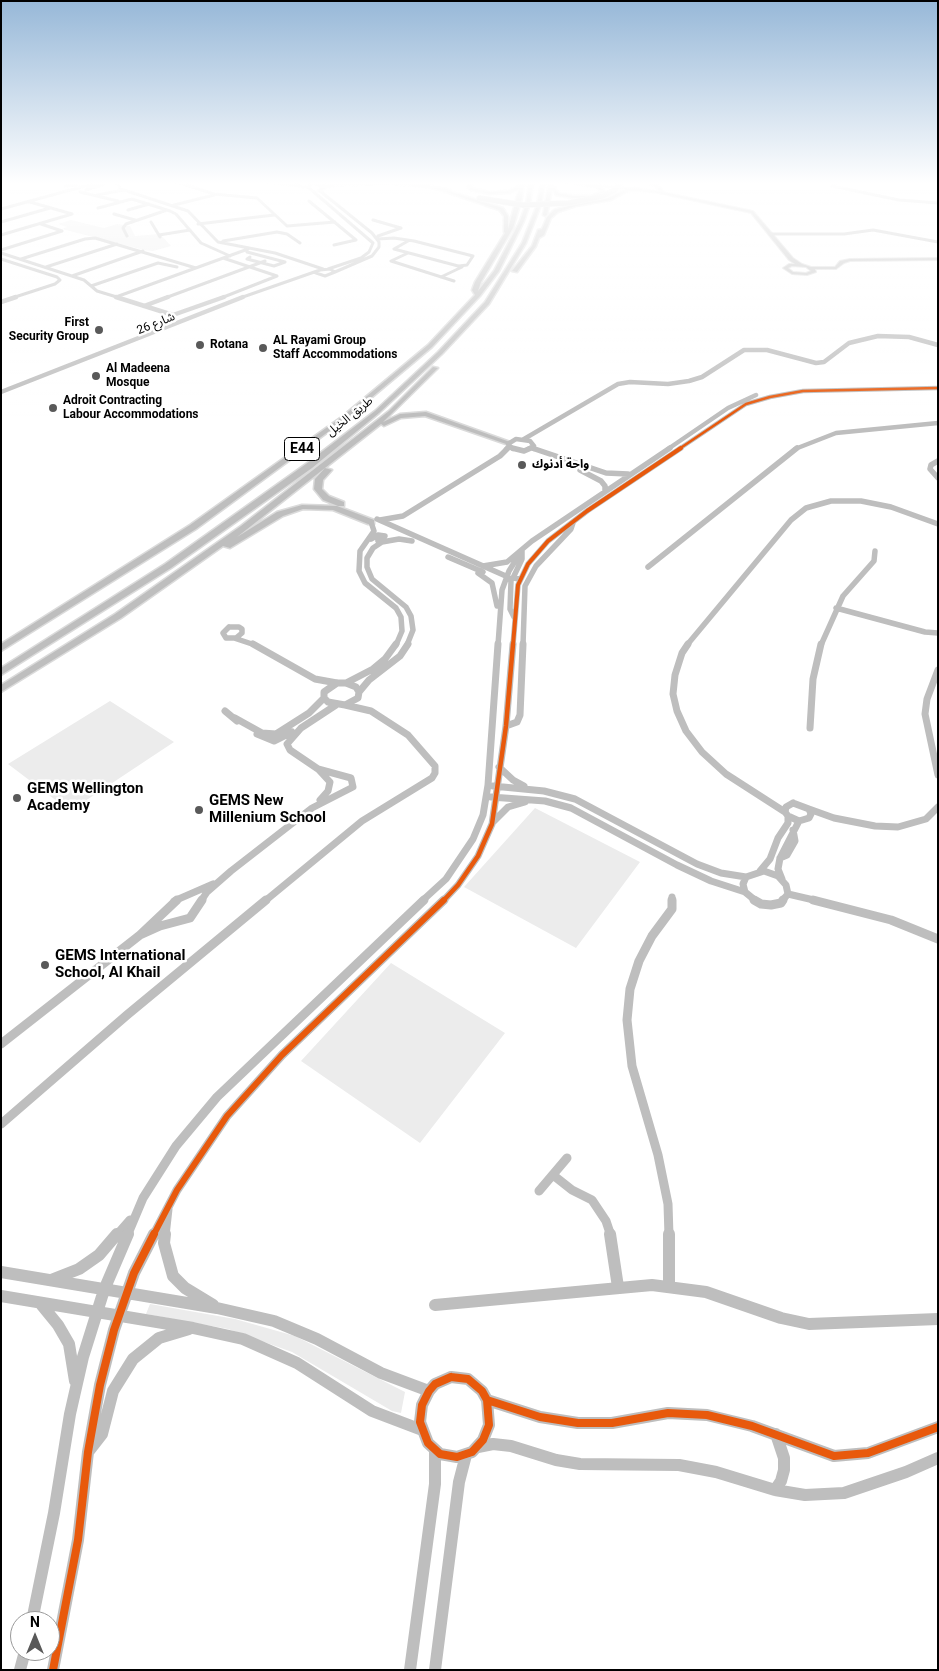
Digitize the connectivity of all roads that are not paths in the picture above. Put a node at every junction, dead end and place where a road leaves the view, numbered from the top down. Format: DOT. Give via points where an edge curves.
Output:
graph roads {
  1 [pos="4,260"];
  2 [pos="23,260"];
  3 [pos="68,260"];
  4 [pos="117,260"];
  5 [pos="171,260"];
  6 [pos="218,260"];
  7 [pos="233,260"];
  8 [pos="258,260"];
  9 [pos="278,260"];
  10 [pos="287,260"];
  11 [pos="301,260"];
  12 [pos="355,260"];
  13 [pos="366,260"];
  14 [pos="395,260"];
  15 [pos="435,260"];
  16 [pos="470,260"];
  17 [pos="492,260"];
  18 [pos="503,260"];
  19 [pos="514,260"];
  20 [pos="522,260"];
  21 [pos="790,260"];
  22 [pos="793,260"];
  23 [pos="856,260"];
  24 [pos="263,262"];
  25 [pos="34,264"];
  26 [pos="791,265"];
  27 [pos="800,265"];
  28 [pos="305,266"];
  29 [pos="459,266"];
  30 [pos="25,267"];
  31 [pos="46,267"];
  32 [pos="249,267"];
  33 [pos="196,268"];
  34 [pos="327,269"];
  35 [pos="813,269"];
  36 [pos="189,270"];
  37 [pos="335,272"];
  38 [pos="318,273"];
  39 [pos="506,274"];
  40 [pos="72,276"];
  41 [pos="440,277"];
  42 [pos="454,280"];
  43 [pos="280,283"];
  44 [pos="91,286"];
  45 [pos="478,295"];
  46 [pos="116,297"];
  47 [pos="240,300"];
  48 [pos="1,302"];
  49 [pos="144,306"];
  50 [pos="938,345"];
  51 [pos="440,354"];
  52 [pos="938,383"];
  53 [pos="938,388"];
  54 [pos="1,392"];
  55 [pos="1,397"];
  56 [pos="938,423"];
  57 [pos="364,434"];
  58 [pos="524,439"];
  59 [pos="508,445"];
  60 [pos="532,448"];
  61 [pos="522,451"];
  62 [pos="500,456"];
  63 [pos="332,460"];
  64 [pos="938,461"];
  65 [pos="583,469"];
  66 [pos="630,474"];
  67 [pos="938,478"];
  68 [pos="605,491"];
  69 [pos="403,516"];
  70 [pos="374,521"];
  71 [pos="574,521"];
  72 [pos="938,524"];
  73 [pos="398,529"];
  74 [pos="412,540"];
  75 [pos="364,544"];
  76 [pos="213,550"];
  77 [pos="522,550"];
  78 [pos="875,551"];
  79 [pos="370,552"];
  80 [pos="464,564"];
  81 [pos="483,566"];
  82 [pos="648,567"];
  83 [pos="507,579"];
  84 [pos="519,580"];
  85 [pos="836,608"];
  86 [pos="500,609"];
  87 [pos="514,618"];
  88 [pos="243,632"];
  89 [pos="925,632"];
  90 [pos="938,633"];
  91 [pos="234,638"];
  92 [pos="938,638"];
  93 [pos="249,642"];
  94 [pos="1,648"];
  95 [pos="511,670"];
  96 [pos="938,670"];
  97 [pos="1,672"];
  98 [pos="315,679"];
  99 [pos="520,681"];
  100 [pos="337,683"];
  101 [pos="346,683"];
  102 [pos="1,689"];
  103 [pos="359,694"];
  104 [pos="324,695"];
  105 [pos="336,705"];
  106 [pos="345,705"];
  107 [pos="225,711"];
  108 [pos="371,711"];
  109 [pos="235,718"];
  110 [pos="506,726"];
  111 [pos="302,728"];
  112 [pos="810,728"];
  113 [pos="499,767"];
  114 [pos="318,769"];
  115 [pos="938,775"];
  116 [pos="492,786"];
  117 [pos="533,789"];
  118 [pos="491,796"];
  119 [pos="536,800"];
  120 [pos="770,801"];
  121 [pos="790,804"];
  122 [pos="938,807"];
  123 [pos="312,808"];
  124 [pos="809,809"];
  125 [pos="787,814"];
  126 [pos="834,818"];
  127 [pos="803,821"];
  128 [pos="492,824"];
  129 [pos="760,871"];
  130 [pos="746,877"];
  131 [pos="782,879"];
  132 [pos="217,882"];
  133 [pos="745,892"];
  134 [pos="788,894"];
  135 [pos="672,896"];
  136 [pos="140,935"];
  137 [pos="938,939"];
  138 [pos="3,1043"];
  139 [pos="1,1124"];
  140 [pos="567,1158"];
  141 [pos="554,1175"];
  142 [pos="539,1191"];
  143 [pos="169,1204"];
  144 [pos="136,1212"];
  145 [pos="1,1272"];
  146 [pos="50,1280"];
  147 [pos="669,1286"];
  148 [pos="618,1287"];
  149 [pos="104,1290"];
  150 [pos="126,1294"];
  151 [pos="1,1296"];
  152 [pos="40,1303"];
  153 [pos="435,1305"];
  154 [pos="217,1308"];
  155 [pos="96,1313"];
  156 [pos="119,1317"];
  157 [pos="938,1319"];
  158 [pos="193,1328"];
  159 [pos="76,1389"];
  160 [pos="429,1391"];
  161 [pos="487,1400"];
  162 [pos="938,1427"];
  163 [pos="422,1430"];
  164 [pos="776,1434"];
  165 [pos="478,1447"];
  166 [pos="435,1450"];
  167 [pos="88,1452"];
  168 [pos="466,1455"];
  169 [pos="938,1458"];
  170 [pos="775,1490"];
  171 [pos="34,1611"];
  172 [pos="52,1670"];
  173 [pos="410,1670"];
  174 [pos="435,1670"];
  1 -- 30 [label="street"];
  2 -- 25 [label="street"];
  3 -- 31 [label="street"];
  4 -- 40 [label="street"];
  5 -- 33 [label="street"];
  6 -- 33 [label="street"];
  7 -- 32 [label="street"];
  8 -- 24 [label="street"];
  9 -- 24 [label="street" via="285,262 280,265"];
  10 -- 28 [label="street"];
  11 -- 34 [label="street"];
  12 -- 34 [label="street"];
  13 -- 37 [label="street"];
  14 -- 41 [label="street" via="391,262"];
  15 -- 29 [label="street"];
  16 -- 29 [label="street" via="467,265"];
  17 -- 45 [label="highway" via="477,285"];
  18 -- 45 [label="highway, طريق الخيل / E44"];
  19 -- 39 [label="highway, طريق الخيل / E44"];
  20 -- 39 [label="highway" via="516,270"];
  21 -- 26 [label="main road"];
  22 -- 27 [label="main road"];
  23 -- 35 [label="main road" via="844,262 838,268"];
  24 -- 32 [label="street"];
  25 -- 30 [label="street"];
  25 -- 31 [label="street"];
  26 -- 27 [label="main road"];
  26 -- 35 [label="main road" via="785,269 802,274"];
  27 -- 35 [label="main road"];
  28 -- 38 [label="street"];
  28 -- 43 [label="street" via="310,272"];
  29 -- 41 [label="street" via="462,268"];
  30 -- 48 [label="street" via="60,280"];
  31 -- 40 [label="street"];
  32 -- 49 [label="street"];
  32 -- 49 [label="street" via="277,276 179,314"];
  33 -- 36 [label="street"];
  34 -- 37 [label="street"];
  34 -- 38 [label="street"];
  36 -- 44 [label="street" via="159,263"];
  36 -- 46 [label="street"];
  37 -- 38 [label="street" via="328,275"];
  38 -- 43 [label="street, شارع 26"];
  38 -- 47 [label="street, شارع 26"];
  39 -- 51 [label="highway, طريق الخيل / E44" via="469,325"];
  40 -- 44 [label="street" via="86,280"];
  41 -- 42 [label="street"];
  43 -- 47 [label="street, شارع 26"];
  44 -- 46 [label="street"];
  45 -- 94 [label="highway, طريق الخيل / E44" via="430,346 345,417 170,544"];
  46 -- 49 [label="street"];
  47 -- 54 [label="street, شارع 26"];
  47 -- 55 [label="street, شارع 26"];
  50 -- 58 [label="street" via="904,336 874,336 849,343 816,364 771,350 744,350 689,382 615,385"];
  51 -- 57 [label="highway" via="434,369 396,408"];
  51 -- 97 [label="highway, طريق الخيل / E44" via="377,412 309,466 128,594"];
  52 -- 66 [label="street" via="796,388 750,397 728,408"];
  53 -- 71 [label="street" via="804,392 751,402"];
  56 -- 82 [label="street" via="836,433 798,446"];
  57 -- 59 [label="highway" via="400,416 426,414"];
  57 -- 63 [label="highway"];
  58 -- 59 [label="street" via="513,440"];
  58 -- 60 [label="street" via="532,442"];
  59 -- 61 [label="street"];
  59 -- 62 [label="street"];
  60 -- 61 [label="street"];
  60 -- 65 [label="street"];
  61 -- 62 [label="street"];
  61 -- 65 [label="street"];
  62 -- 69 [label="street"];
  63 -- 70 [label="highway" via="318,482 319,491 332,501"];
  63 -- 76 [label="highway"];
  64 -- 67 [label="street" via="930,469"];
  65 -- 66 [label="street" via="612,475"];
  65 -- 68 [label="street" via="601,481"];
  66 -- 68 [label="street"];
  68 -- 77 [label="street"];
  69 -- 70 [label="street"];
  69 -- 73 [label="street" via="398,522"];
  70 -- 73 [label="street"];
  70 -- 74 [label="street"];
  70 -- 75 [label="street" via="373,533"];
  70 -- 76 [label="highway" via="334,508 302,507 284,512 237,542"];
  71 -- 84 [label="street" via="542,546"];
  71 -- 99 [label="street" via="571,529 536,566 525,586"];
  72 -- 120 [label="street" via="891,507 866,502 831,501 806,508 791,520 686,647 673,689 677,711 686,731 713,763"];
  73 -- 81 [label="street"];
  74 -- 79 [label="street" via="386,541"];
  74 -- 80 [label="street"];
  75 -- 79 [label="street" via="378,535 385,536 372,546"];
  75 -- 101 [label="street" via="358,559 360,575 396,608 401,617 402,631 396,645 384,659 373,669"];
  76 -- 102 [label="highway" via="92,633"];
  77 -- 81 [label="street" via="504,563"];
  77 -- 83 [label="street"];
  77 -- 84 [label="street" via="522,559 513,578"];
  78 -- 85 [label="street" via="874,561 851,585"];
  79 -- 103 [label="street" via="366,561 370,575 406,608 413,630 400,656 369,680"];
  80 -- 83 [label="street"];
  80 -- 86 [label="street" via="492,583"];
  81 -- 83 [label="street"];
  83 -- 84 [label="street"];
  83 -- 86 [label="street"];
  83 -- 87 [label="street"];
  84 -- 87 [label="street"];
  85 -- 89 [label="street"];
  85 -- 112 [label="street" via="815,665"];
  86 -- 116 [label="street"];
  87 -- 95 [label="street"];
  88 -- 91 [label="street"];
  88 -- 91 [label="street" via="237,627 224,631 224,637"];
  88 -- 93 [label="street"];
  89 -- 90 [label="street"];
  89 -- 92 [label="street"];
  91 -- 93 [label="street"];
  93 -- 98 [label="street"];
  95 -- 99 [label="street"];
  95 -- 110 [label="street"];
  96 -- 115 [label="street" via="925,714"];
  98 -- 100 [label="street"];
  98 -- 104 [label="street"];
  99 -- 110 [label="street" via="519,718"];
  100 -- 101 [label="street"];
  100 -- 104 [label="street"];
  101 -- 103 [label="street" via="353,685"];
  103 -- 106 [label="street"];
  103 -- 108 [label="street"];
  104 -- 105 [label="street" via="328,702"];
  104 -- 109 [label="street" via="309,713 276,734 262,733"];
  105 -- 106 [label="street"];
  105 -- 111 [label="street"];
  106 -- 108 [label="street"];
  107 -- 109 [label="street"];
  108 -- 139 [label="street" via="411,738 435,766 432,778 362,821 140,1004"];
  109 -- 111 [label="street" via="267,740 280,740"];
  110 -- 113 [label="street"];
  111 -- 114 [label="street" via="287,746"];
  113 -- 116 [label="street"];
  113 -- 117 [label="street" via="513,780"];
  114 -- 123 [label="street" via="330,785"];
  114 -- 123 [label="street" via="348,776 354,784 351,790"];
  116 -- 117 [label="street"];
  116 -- 118 [label="street"];
  117 -- 130 [label="street" via="584,803 697,864 721,873"];
  118 -- 119 [label="street"];
  118 -- 128 [label="street"];
  118 -- 144 [label="street" via="473,839 446,879 217,1096 176,1146"];
  119 -- 128 [label="street" via="508,808"];
  119 -- 133 [label="street" via="571,808 677,866"];
  120 -- 121 [label="street"];
  120 -- 125 [label="street"];
  121 -- 124 [label="street" via="800,804"];
  121 -- 125 [label="street" via="786,807"];
  122 -- 126 [label="street" via="926,819 898,827"];
  123 -- 132 [label="street"];
  124 -- 126 [label="street"];
  124 -- 127 [label="street" via="811,814"];
  125 -- 127 [label="street"];
  125 -- 129 [label="street" via="788,823 770,859"];
  126 -- 127 [label="street"];
  127 -- 131 [label="street" via="793,830 795,841 787,855 780,858 778,869"];
  128 -- 143 [label="street" via="478,856 458,885 256,1082 214,1133"];
  129 -- 130 [label="street"];
  129 -- 131 [label="street"];
  130 -- 133 [label="street" via="743,884"];
  131 -- 134 [label="street"];
  132 -- 136 [label="street" via="173,902"];
  132 -- 136 [label="street" via="190,918"];
  133 -- 134 [label="street" via="766,905 781,903"];
  134 -- 137 [label="street" via="891,920"];
  135 -- 147 [label="street" via="672,909 645,948 634,974 627,1020 632,1066 658,1155 668,1204"];
  136 -- 138 [label="street"];
  140 -- 141 [label="street"];
  141 -- 142 [label="street"];
  141 -- 148 [label="street" via="569,1188 592,1200 606,1221"];
  143 -- 150 [label="street"];
  143 -- 154 [label="street" via="164,1244 173,1276 185,1288"];
  144 -- 146 [label="street" via="99,1255 79,1269"];
  144 -- 149 [label="street"];
  145 -- 146 [label="street"];
  146 -- 149 [label="street"];
  147 -- 148 [label="street"];
  147 -- 157 [label="street" via="706,1292 781,1318 809,1324"];
  148 -- 153 [label="street"];
  149 -- 150 [label="street"];
  149 -- 155 [label="street"];
  150 -- 154 [label="street"];
  150 -- 156 [label="street"];
  151 -- 152 [label="street"];
  152 -- 155 [label="street"];
  152 -- 159 [label="street" via="69,1344"];
  154 -- 160 [label="street" via="296,1329 381,1373"];
  155 -- 156 [label="street"];
  155 -- 159 [label="street"];
  156 -- 158 [label="street"];
  156 -- 167 [label="street" via="100,1384"];
  158 -- 163 [label="street" via="242,1339 280,1354 372,1411"];
  158 -- 167 [label="street" via="159,1338 133,1358 113,1391 102,1434"];
  159 -- 171 [label="street"];
  160 -- 161 [label="street" via="443,1379 460,1377 476,1384"];
  160 -- 163 [label="street" via="420,1414"];
  161 -- 164 [label="street" via="540,1417 572,1422 612,1423 668,1413 687,1413 726,1418"];
  161 -- 165 [label="street" via="489,1424"];
  162 -- 164 [label="street" via="889,1447 852,1456 816,1451"];
  163 -- 166 [label="street"];
  164 -- 170 [label="street" via="784,1458 781,1481"];
  165 -- 168 [label="street"];
  165 -- 170 [label="street" via="493,1444 511,1446 580,1464 679,1465 716,1472"];
  166 -- 168 [label="street" via="448,1457"];
  166 -- 173 [label="street" via="435,1484"];
  167 -- 172 [label="street" via="78,1540"];
  168 -- 174 [label="street" via="458,1482"];
  169 -- 170 [label="street" via="844,1493 805,1495"];
}
